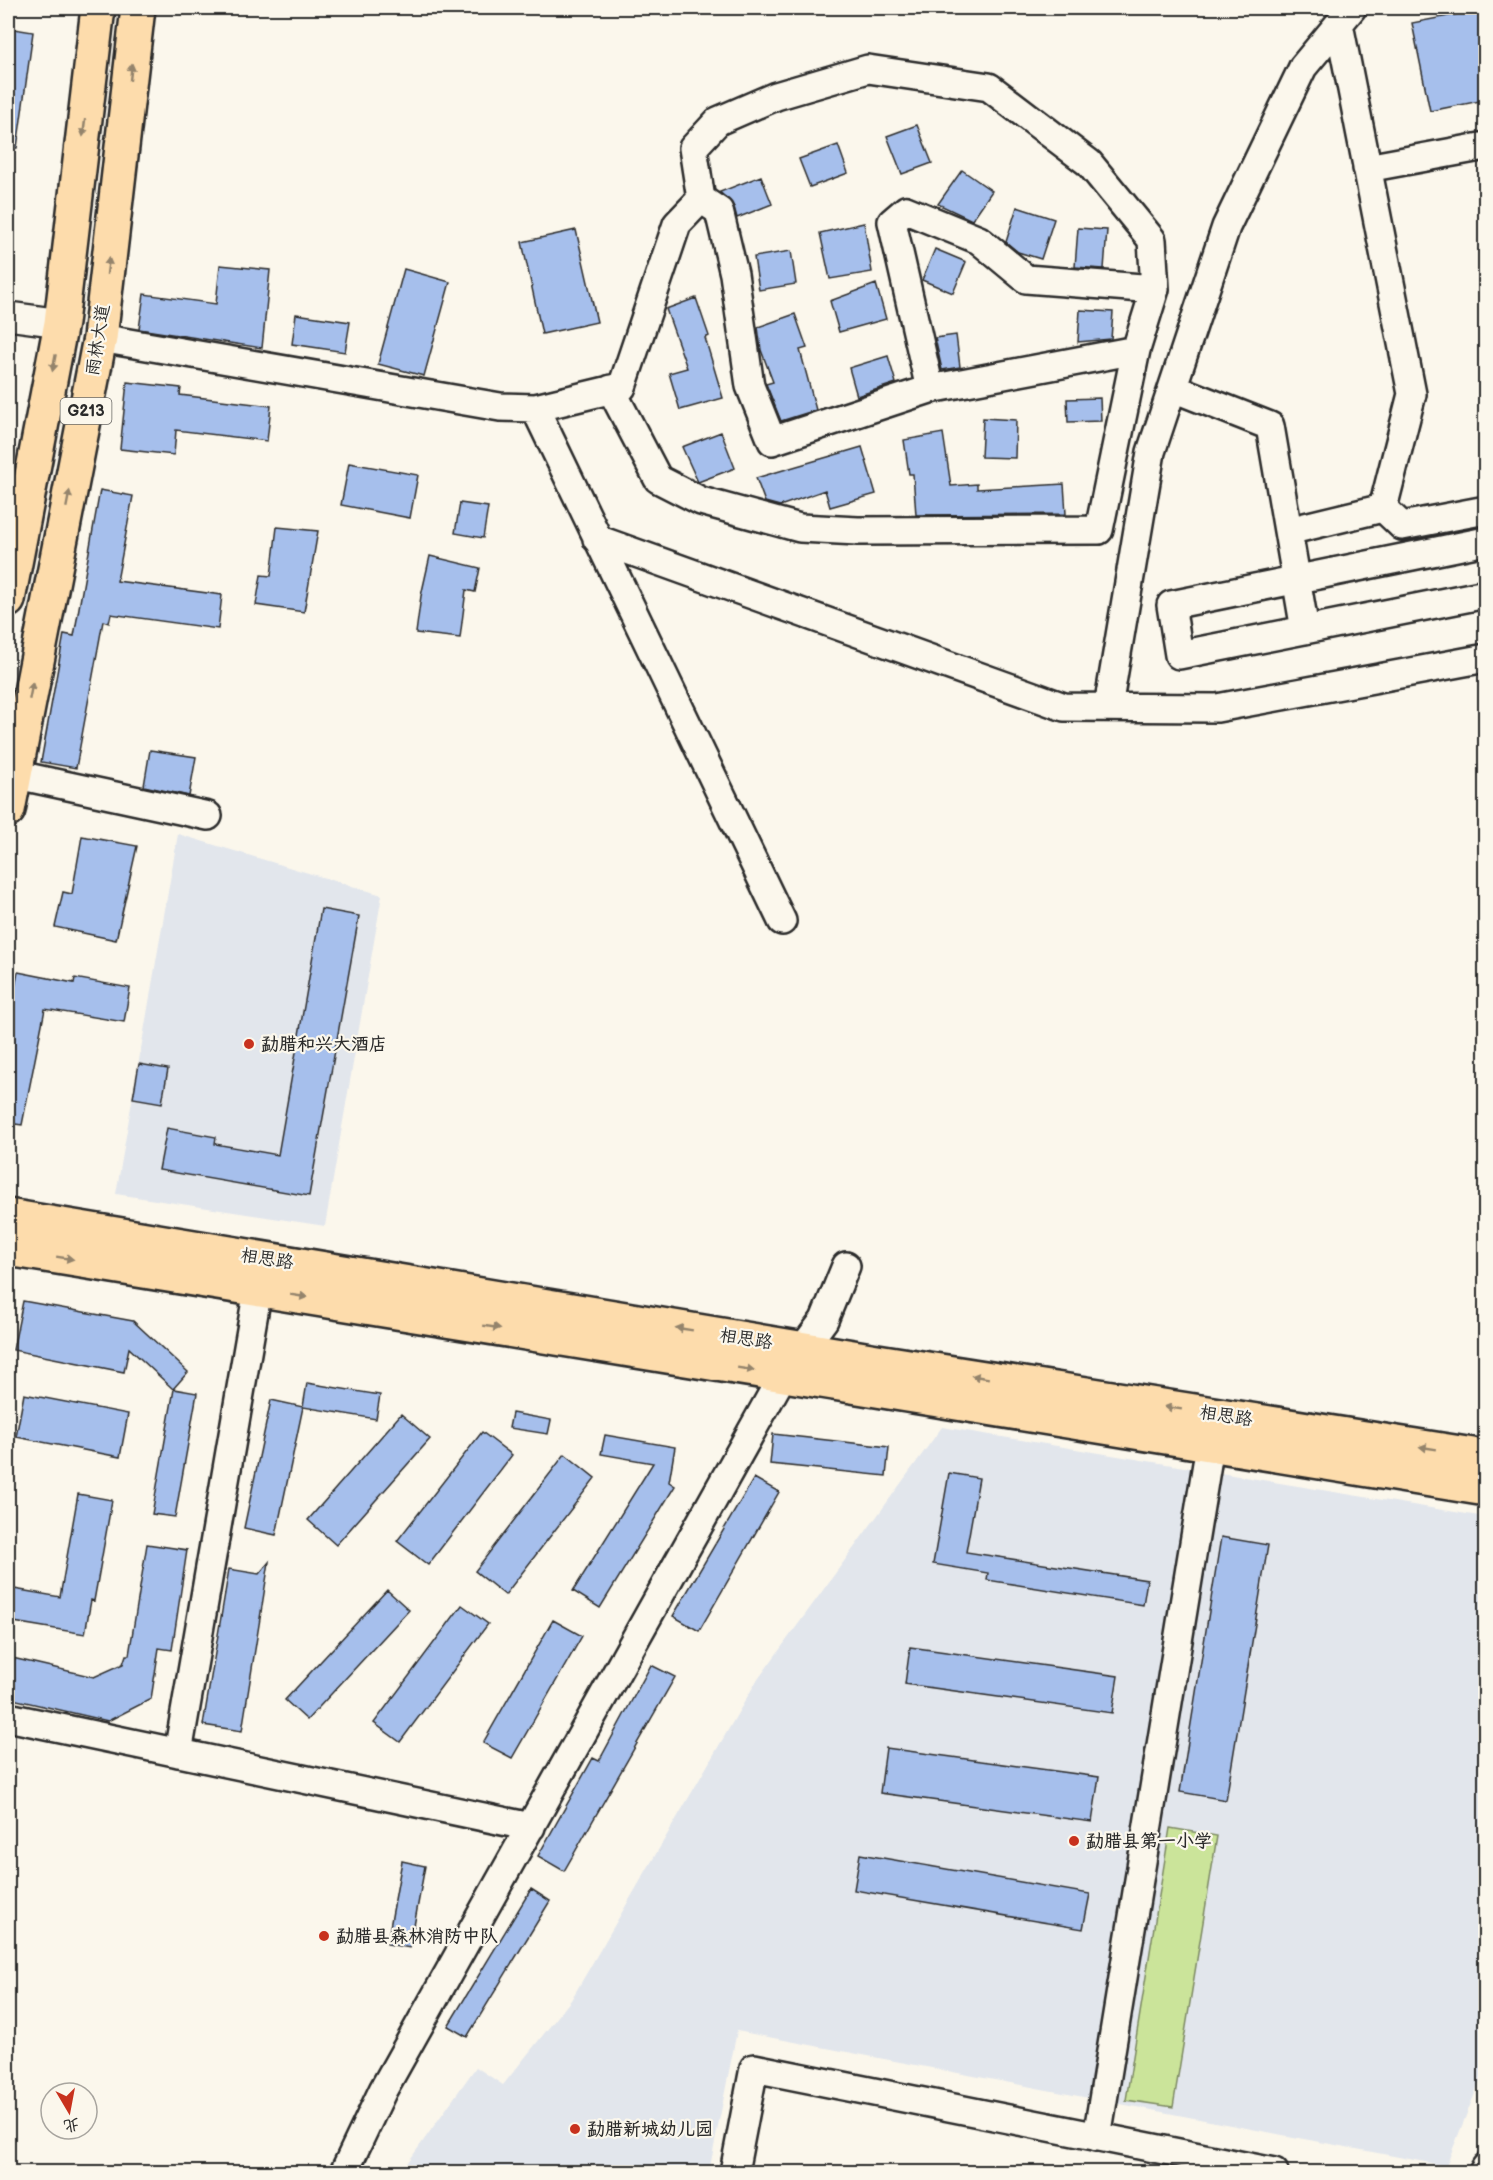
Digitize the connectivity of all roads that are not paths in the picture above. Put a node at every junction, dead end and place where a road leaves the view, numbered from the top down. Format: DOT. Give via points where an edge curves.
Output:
graph roads {
  1 [pos="98,8"];
  2 [pos="138,8"];
  3 [pos="1345,16"];
  4 [pos="1485,146"];
  5 [pos="1367,168"];
  6 [pos="701,199"];
  7 [pos="1155,289"];
  8 [pos="8,316"];
  9 [pos="62,323"];
  10 [pos="100,338"];
  11 [pos="1136,350"];
  12 [pos="1173,388"];
  13 [pos="611,389"];
  14 [pos="930,389"];
  15 [pos="535,408"];
  16 [pos="39,437"];
  17 [pos="80,442"];
  18 [pos="1383,508"];
  19 [pos="1485,510"];
  20 [pos="1288,531"];
  21 [pos="597,539"];
  22 [pos="1485,541"];
  23 [pos="1296,580"];
  24 [pos="1485,594"];
  25 [pos="8,600"];
  26 [pos="1305,630"];
  27 [pos="1485,658"];
  28 [pos="1108,707"];
  29 [pos="11,774"];
  30 [pos="8,810"];
  31 [pos="208,816"];
  32 [pos="782,921"];
  33 [pos="8,1216"];
  34 [pos="8,1249"];
  35 [pos="846,1266"];
  36 [pos="258,1289"];
  37 [pos="803,1348"];
  38 [pos="783,1375"];
  39 [pos="1210,1444"];
  40 [pos="1485,1457"];
  41 [pos="1485,1489"];
  42 [pos="8,1717"];
  43 [pos="178,1753"];
  44 [pos="531,1827"];
  45 [pos="1097,2137"];
  46 [pos="1485,2166"];
  47 [pos="344,2172"];
  48 [pos="734,2172"];
  49 [pos="1274,2172"];
  50 [pos="1483,2172"];
  1 -- 9 [label="main road, G213, one-way"];
  10 -- 2 [label="main road, 雨林大道 / G213, one-way"];
  3 -- 5 [label="street"];
  3 -- 12 [label="street" via="1304,67 1226,227"];
  4 -- 5 [label="street"];
  5 -- 18 [label="street" via="1412,394"];
  6 -- 7 [label="street" via="693,148 718,120 777,96 868,69 989,87 1089,164 1152,240"];
  6 -- 13 [label="street" via="677,224 622,387"];
  6 -- 14 [label="street" via="719,211 734,274 750,386 772,441"];
  7 -- 11 [label="street"];
  7 -- 14 [label="street" via="1026,279 979,240 906,210 892,222"];
  8 -- 9 [label="street"];
  9 -- 16 [label="main road, G213, one-way"];
  10 -- 15 [label="street" via="500,406"];
  10 -- 17 [label="main road, 雨林大道 / G213"];
  11 -- 13 [label="street" via="1099,530 800,528 701,501 658,479"];
  11 -- 14 [label="street"];
  12 -- 20 [label="street" via="1270,426"];
  12 -- 28 [label="street" via="1151,452"];
  13 -- 15 [label="street"];
  15 -- 21 [label="street"];
  16 -- 17 [label="main road"];
  16 -- 25 [label="main road, G213"];
  29 -- 17 [label="main road, 雨林大道 / G213, one-way"];
  18 -- 19 [label="street" via="1402,526"];
  18 -- 20 [label="street"];
  20 -- 23 [label="street"];
  21 -- 28 [label="street" via="1064,707"];
  21 -- 32 [label="street"];
  22 -- 23 [label="street"];
  23 -- 26 [label="street"];
  23 -- 26 [label="street" via="1171,605 1179,655"];
  24 -- 26 [label="street"];
  27 -- 28 [label="street" via="1217,708"];
  29 -- 30 [label="main road, 雨林大道 / G213"];
  29 -- 31 [label="street"];
  37 -- 33 [label="main road, 相思路, one-way"];
  34 -- 36 [label="main road, 相思路, one-way"];
  35 -- 37 [label="street" via="824,1320"];
  36 -- 38 [label="main road, 相思路, one-way"];
  36 -- 43 [label="street"];
  37 -- 38 [label="street"];
  40 -- 37 [label="main road, 相思路, one-way"];
  38 -- 39 [label="main road, 相思路"];
  38 -- 44 [label="street"];
  39 -- 41 [label="main road, 相思路"];
  39 -- 45 [label="street"];
  42 -- 43 [label="street"];
  43 -- 44 [label="street"];
  44 -- 47 [label="street" via="383,2090"];
  45 -- 48 [label="street" via="754,2068"];
  45 -- 49 [label="street"];
  46 -- 50 [label="street"];
}
